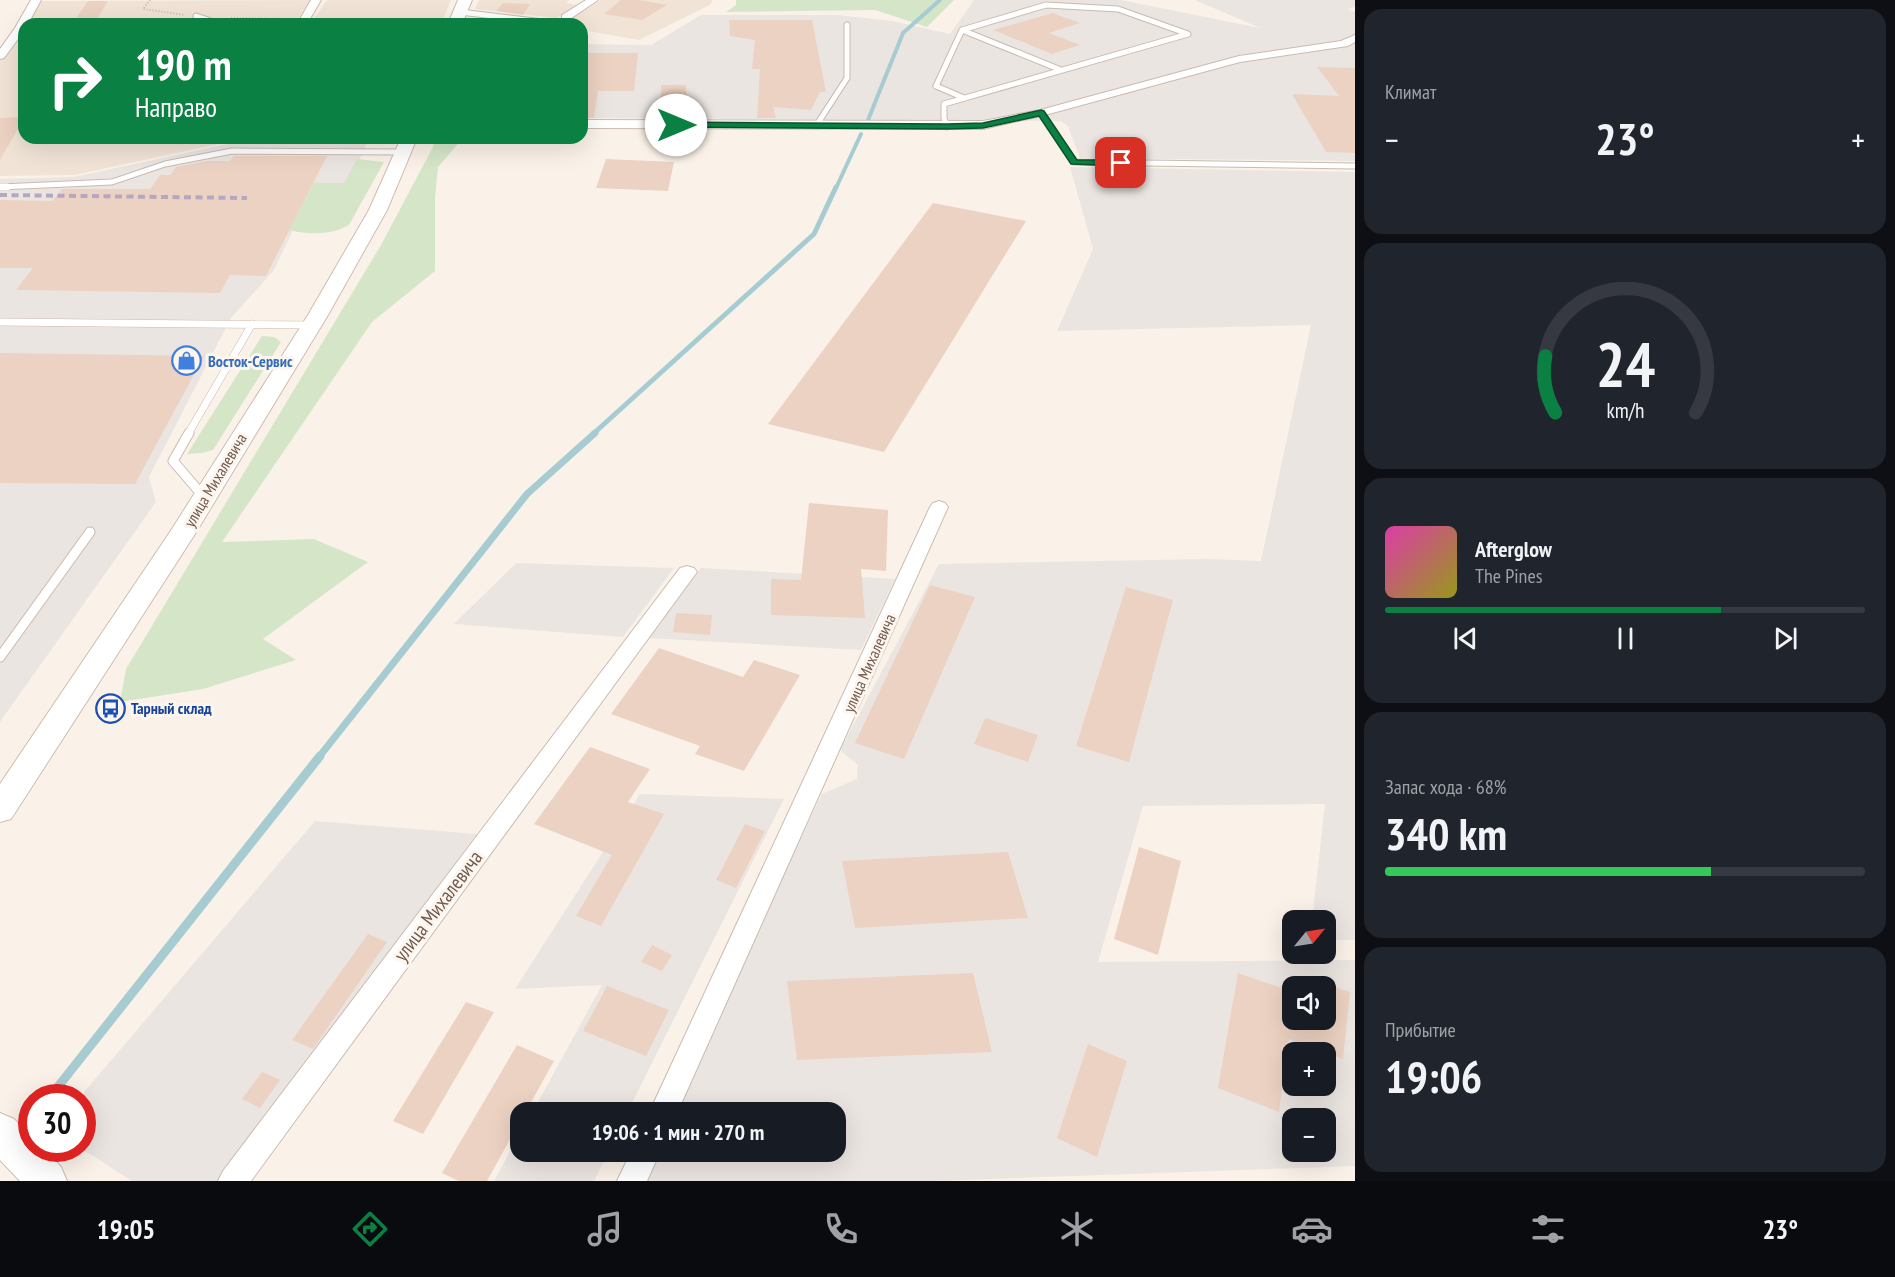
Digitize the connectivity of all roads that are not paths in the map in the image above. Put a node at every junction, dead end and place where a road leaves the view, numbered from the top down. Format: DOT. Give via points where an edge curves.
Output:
graph roads {
  1 [pos="36,0"];
  2 [pos="316,0"];
  3 [pos="593,0"];
  4 [pos="460,12"];
  5 [pos="196,16"];
  6 [pos="566,16"];
  7 [pos="26,18"];
  8 [pos="202,18"];
  9 [pos="306,18"];
  10 [pos="510,18"];
  11 [pos="847,25"];
  12 [pos="962,30"];
  13 [pos="18,32"];
  14 [pos="1355,38"];
  15 [pos="0,56"];
  16 [pos="1061,70"];
  17 [pos="964,99"];
  18 [pos="1041,113"];
  19 [pos="588,124"];
  20 [pos="816,126"];
  21 [pos="947,126"];
  22 [pos="407,145"];
  23 [pos="1355,166"];
  24 [pos="0,187"];
  25 [pos="0,322"];
  26 [pos="252,324"];
  27 [pos="312,325"];
  28 [pos="204,497"];
  29 [pos="939,507"];
  30 [pos="90,532"];
  31 [pos="687,572"];
  32 [pos="0,657"];
  33 [pos="0,810"];
  34 [pos="668,1102"];
  35 [pos="0,1131"];
  36 [pos="641,1162"];
  37 [pos="47,1181"];
  38 [pos="233,1181"];
  39 [pos="632,1181"];
  1 -- 7 [label="street"];
  2 -- 9 [label="street"];
  3 -- 6 [label="street"];
  4 -- 10 [label="lane"];
  5 -- 8 [label="lane"];
  11 -- 20 [label="lane" via="847,78"];
  12 -- 16 [label="lane"];
  12 -- 16 [label="lane" via="1046,5 1118,9 1188,34"];
  12 -- 17 [label="lane" via="936,86"];
  13 -- 15 [label="street"];
  14 -- 18 [label="street" via="1344,44 1239,59"];
  16 -- 17 [label="lane"];
  17 -- 21 [label="lane" via="944,104"];
  18 -- 21 [label="street" via="983,125"];
  18 -- 23 [label="lane" via="1074,162"];
  19 -- 20 [label="street"];
  20 -- 21 [label="street"];
  22 -- 24 [label="lane" via="360,150 232,151 165,164 112,182"];
  22 -- 27 [label="street, улица Михалевича" via="378,210"];
  25 -- 26 [label="lane"];
  26 -- 27 [label="lane"];
  26 -- 28 [label="lane" via="173,461"];
  27 -- 28 [label="street, улица Михалевича"];
  28 -- 33 [label="street, улица Михалевича"];
  29 -- 34 [label="street, улица Михалевича"];
  30 -- 32 [label="lane"];
  31 -- 38 [label="street, улица Михалевича"];
  35 -- 37 [label="street"];
  36 -- 39 [label="street"];
}
